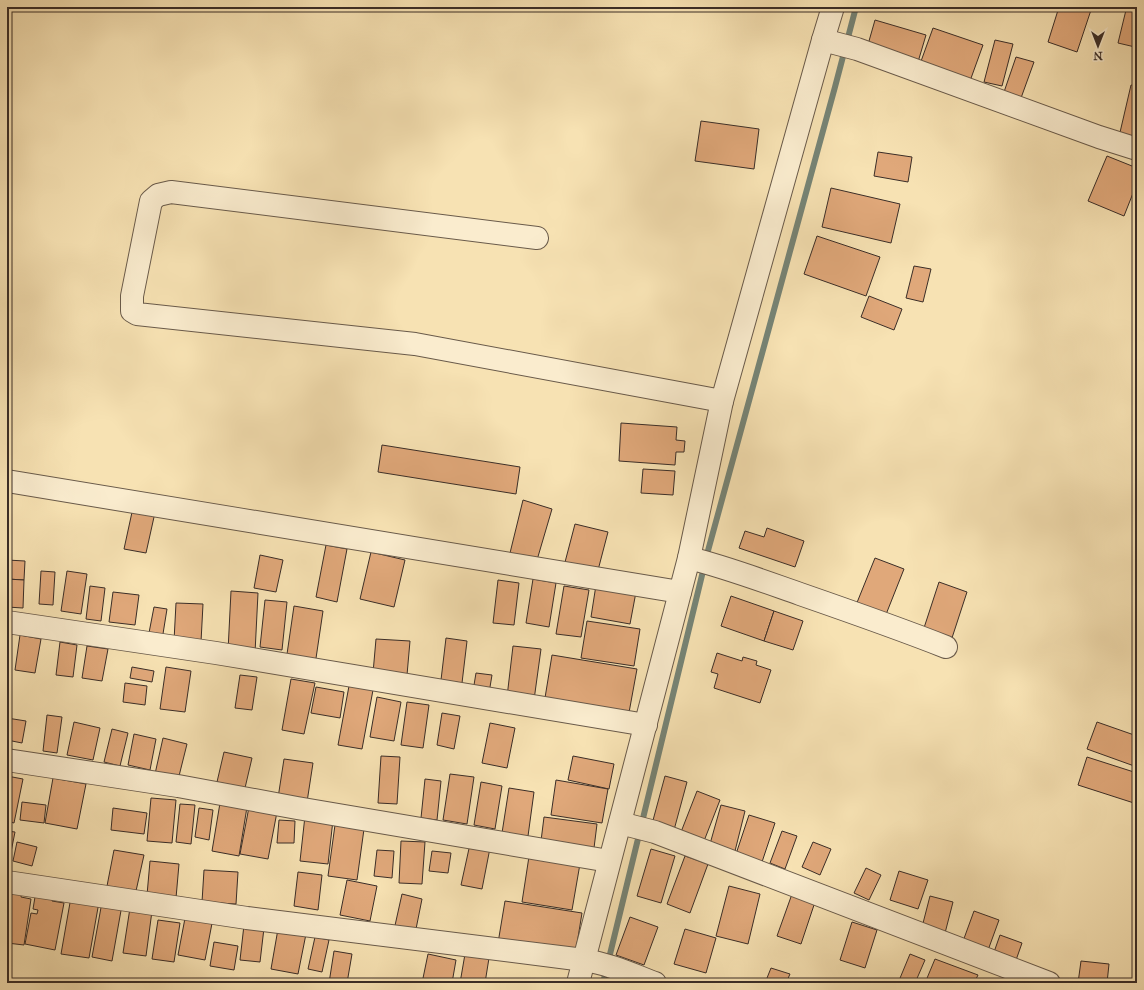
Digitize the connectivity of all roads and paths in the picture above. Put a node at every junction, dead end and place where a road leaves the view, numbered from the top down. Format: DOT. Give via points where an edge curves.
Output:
graph roads {
  1 [pos="833,7"];
  2 [pos="829,41"];
  3 [pos="1137,149"];
  4 [pos="537,238"];
  5 [pos="722,401"];
  6 [pos="7,481"];
  7 [pos="699,561"];
  8 [pos="680,592"];
  9 [pos="7,622"];
  10 [pos="946,647"];
  11 [pos="646,725"];
  12 [pos="7,760"];
  13 [pos="626,825"];
  14 [pos="609,861"];
  15 [pos="7,882"];
  16 [pos="600,964"];
  17 [pos="578,983"];
  18 [pos="655,983"];
  19 [pos="1049,983"];
  1 -- 2 [label="street"];
  2 -- 3 [label="street"];
  2 -- 5 [label="street"];
  4 -- 5 [label="street" via="171,192 158,195 151,201 132,296 132,311 138,314 414,344"];
  5 -- 7 [label="street"];
  6 -- 8 [label="street"];
  7 -- 8 [label="street"];
  7 -- 10 [label="street"];
  8 -- 11 [label="street"];
  9 -- 11 [label="street" via="216,653"];
  11 -- 13 [label="street"];
  12 -- 14 [label="street" via="178,786"];
  13 -- 14 [label="street"];
  13 -- 19 [label="street" via="655,832"];
  14 -- 16 [label="street"];
  15 -- 16 [label="street" via="247,918"];
  16 -- 17 [label="street"];
  16 -- 18 [label="street"];
}
